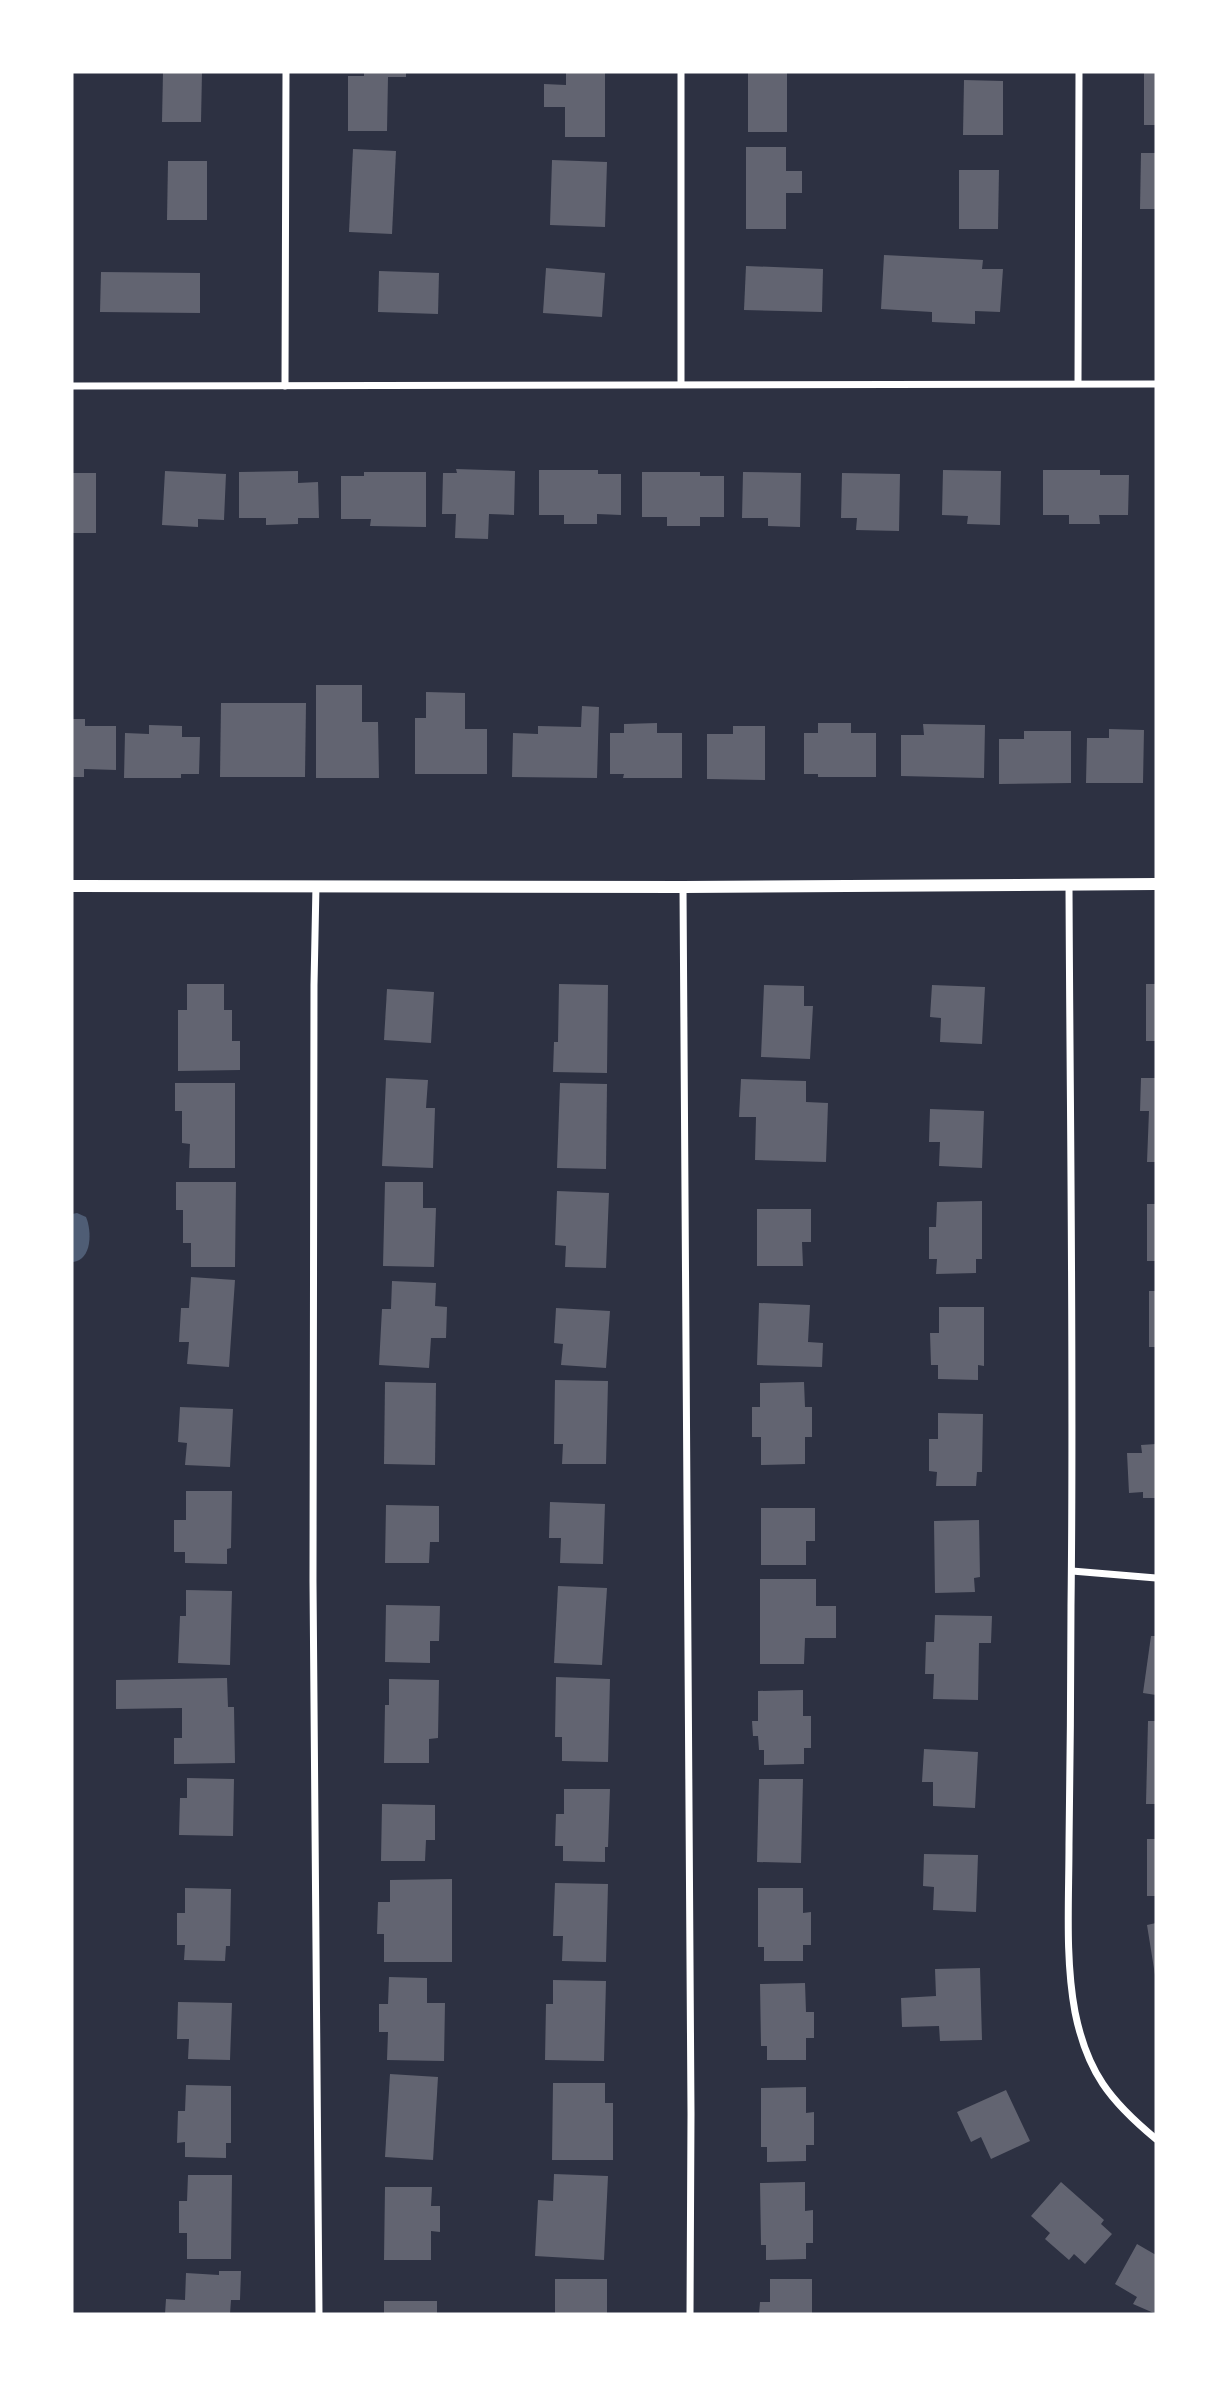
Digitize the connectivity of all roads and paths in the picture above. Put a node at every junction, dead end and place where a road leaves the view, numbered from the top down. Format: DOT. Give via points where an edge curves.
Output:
graph roads {
  1 [pos="286,72"];
  2 [pos="681,72"];
  3 [pos="1079,72"];
  4 [pos="681,383"];
  5 [pos="1078,383"];
  6 [pos="1156,384"];
  7 [pos="72,386"];
  8 [pos="285,386"];
  9 [pos="1069,884"];
  10 [pos="1156,884"];
  11 [pos="316,885"];
  12 [pos="72,886"];
  13 [pos="683,887"];
  14 [pos="1072,1571"];
  15 [pos="1156,1578"];
  16 [pos="1156,2139"];
  17 [pos="319,2314"];
  18 [pos="690,2314"];
  1 -- 8 [label="street"];
  2 -- 4 [label="street"];
  3 -- 5 [label="street"];
  4 -- 5 [label="street"];
  4 -- 8 [label="street"];
  5 -- 6 [label="street"];
  7 -- 8 [label="street"];
  9 -- 10 [label="street"];
  9 -- 13 [label="street"];
  9 -- 14 [label="street"];
  11 -- 12 [label="street"];
  11 -- 13 [label="street"];
  11 -- 17 [label="street" via="313,1581"];
  13 -- 18 [label="street"];
  14 -- 15 [label="street"];
  14 -- 16 [label="street" via="1069,1903 1075,2010 1090,2061 1103,2086 1117,2105"];
}
